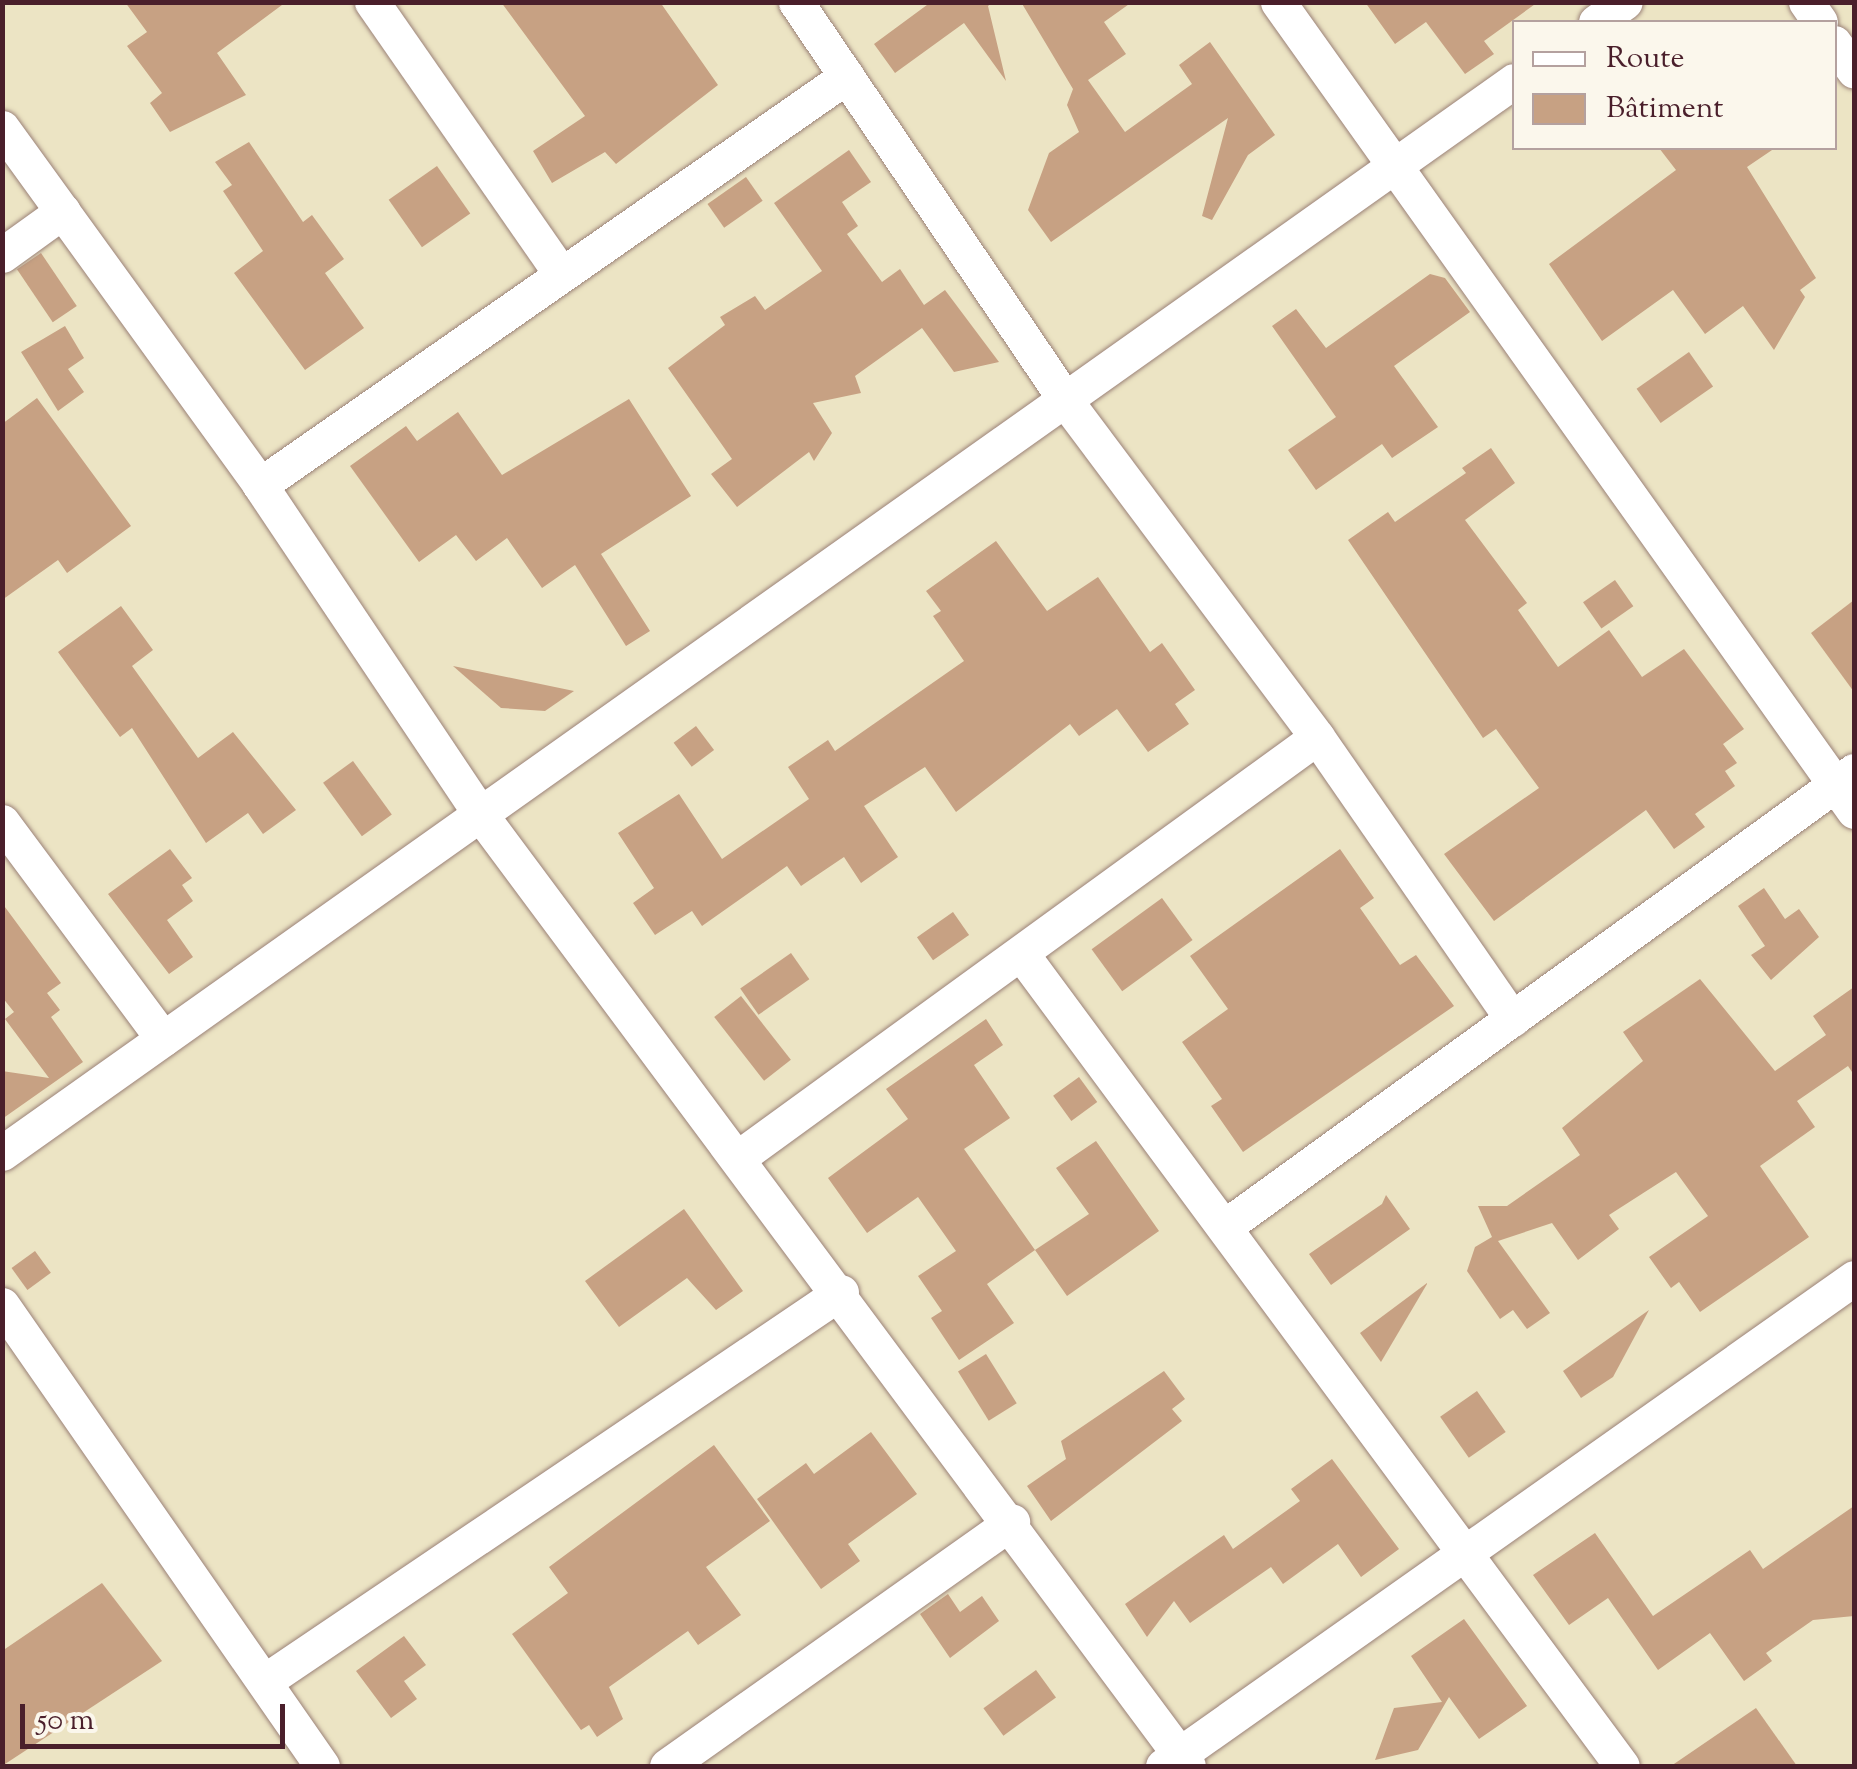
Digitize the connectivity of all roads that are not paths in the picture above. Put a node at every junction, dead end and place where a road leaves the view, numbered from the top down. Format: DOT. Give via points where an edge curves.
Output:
graph roads {
  1 [pos="372,2"];
  2 [pos="796,2"];
  3 [pos="1278,2"];
  4 [pos="1624,2"];
  5 [pos="1599,20"];
  6 [pos="1837,47"];
  7 [pos="1854,71"];
  8 [pos="847,76"];
  9 [pos="1512,81"];
  10 [pos="2,128"];
  11 [pos="1392,167"];
  12 [pos="64,211"];
  13 [pos="2,256"];
  14 [pos="560,273"];
  15 [pos="1065,400"];
  16 [pos="260,485"];
  17 [pos="1317,737"];
  18 [pos="1848,788"];
  19 [pos="480,814"];
  20 [pos="2,822"];
  21 [pos="1023,956"];
  22 [pos="1512,1019"];
  23 [pos="163,1039"];
  24 [pos="2,1153"];
  25 [pos="739,1157"];
  26 [pos="1226,1225"];
  27 [pos="1854,1278"];
  28 [pos="840,1292"];
  29 [pos="2,1305"];
  30 [pos="1012,1522"];
  31 [pos="1467,1550"];
  32 [pos="265,1680"];
  33 [pos="1177,1763"];
  34 [pos="322,1766"];
  35 [pos="667,1766"];
  36 [pos="1622,1766"];
  1 -- 14 [label="street"];
  2 -- 8 [label="street"];
  3 -- 11 [label="street"];
  4 -- 5 [label="street"];
  6 -- 7 [label="street"];
  8 -- 14 [label="street"];
  8 -- 15 [label="street"];
  9 -- 11 [label="street"];
  10 -- 12 [label="street"];
  11 -- 15 [label="street"];
  11 -- 18 [label="street"];
  12 -- 13 [label="street"];
  12 -- 16 [label="street"];
  14 -- 16 [label="street"];
  15 -- 17 [label="street"];
  15 -- 19 [label="street"];
  16 -- 19 [label="street"];
  17 -- 21 [label="street"];
  17 -- 22 [label="street"];
  18 -- 22 [label="street"];
  19 -- 23 [label="street"];
  19 -- 25 [label="street"];
  20 -- 23 [label="street"];
  21 -- 25 [label="street"];
  21 -- 26 [label="street"];
  22 -- 26 [label="street"];
  23 -- 24 [label="street"];
  25 -- 28 [label="street"];
  26 -- 31 [label="street"];
  27 -- 31 [label="street"];
  28 -- 30 [label="street"];
  28 -- 32 [label="street"];
  29 -- 32 [label="street"];
  30 -- 33 [label="street"];
  30 -- 35 [label="street"];
  31 -- 33 [label="street"];
  31 -- 36 [label="street"];
  32 -- 34 [label="street"];
}
